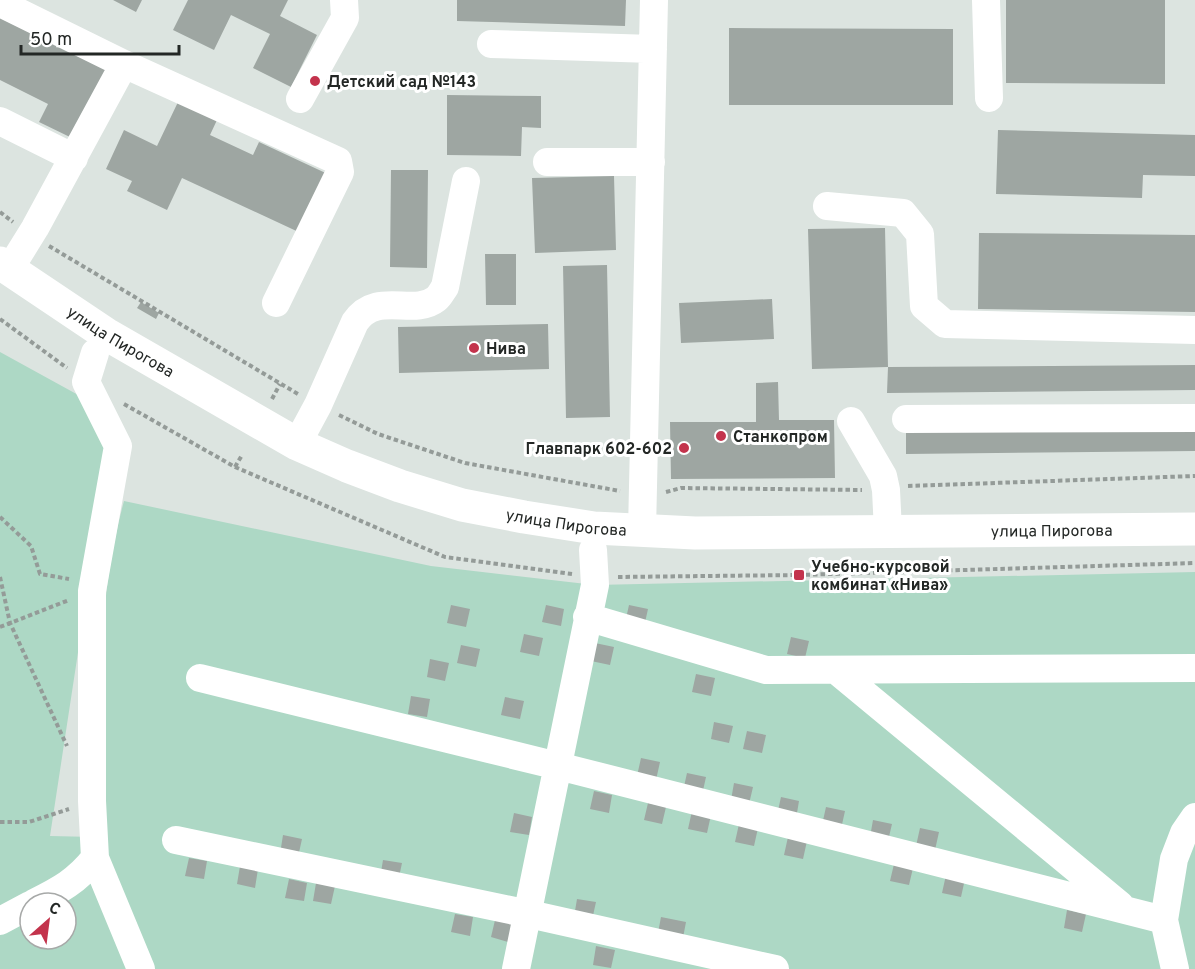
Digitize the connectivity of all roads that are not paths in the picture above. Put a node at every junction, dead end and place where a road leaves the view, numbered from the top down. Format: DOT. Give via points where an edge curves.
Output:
graph roads {
  1 [pos="344,0"];
  2 [pos="654,0"];
  3 [pos="986,0"];
  4 [pos="0,3"];
  5 [pos="491,44"];
  6 [pos="653,49"];
  7 [pos="124,64"];
  8 [pos="988,98"];
  9 [pos="300,99"];
  10 [pos="0,121"];
  11 [pos="74,158"];
  12 [pos="547,162"];
  13 [pos="651,162"];
  14 [pos="465,181"];
  15 [pos="827,206"];
  16 [pos="2,276"];
  17 [pos="276,303"];
  18 [pos="1195,330"];
  19 [pos="100,343"];
  20 [pos="1195,418"];
  21 [pos="906,419"];
  22 [pos="851,421"];
  23 [pos="292,453"];
  24 [pos="1195,529"];
  25 [pos="594,539"];
  26 [pos="642,542"];
  27 [pos="889,543"];
  28 [pos="1195,549"];
  29 [pos="587,617"];
  30 [pos="1195,668"];
  31 [pos="837,670"];
  32 [pos="200,678"];
  33 [pos="558,766"];
  34 [pos="1195,817"];
  35 [pos="176,840"];
  36 [pos="95,858"];
  37 [pos="57,891"];
  38 [pos="18,911"];
  39 [pos="1126,911"];
  40 [pos="529,914"];
  41 [pos="1164,920"];
  42 [pos="0,921"];
  43 [pos="142,969"];
  44 [pos="516,969"];
  45 [pos="775,969"];
  46 [pos="1175,969"];
  1 -- 9 [label="street" via="345,18"];
  2 -- 6 [label="street"];
  3 -- 8 [label="street"];
  4 -- 7 [label="street"];
  5 -- 6 [label="street"];
  6 -- 13 [label="street"];
  7 -- 11 [label="street"];
  7 -- 17 [label="street" via="338,161 340,172"];
  10 -- 11 [label="street"];
  11 -- 16 [label="street"];
  12 -- 13 [label="street"];
  13 -- 26 [label="street"];
  14 -- 23 [label="street" via="445,287 426,304 372,307 362,312"];
  15 -- 18 [label="street" via="903,213 920,234 924,306 945,324"];
  16 -- 19 [label="main road, улица Пирогова"];
  19 -- 23 [label="main road, улица Пирогова"];
  19 -- 36 [label="street" via="86,382 118,446 93,587"];
  20 -- 21 [label="street"];
  22 -- 27 [label="street" via="883,476"];
  23 -- 25 [label="main road, улица Пирогова" via="347,466 462,505 524,517"];
  24 -- 27 [label="main road, улица Пирогова"];
  25 -- 26 [label="main road, улица Пирогова"];
  25 -- 29 [label="street" via="595,585"];
  26 -- 27 [label="main road, улица Пирогова" via="695,533"];
  27 -- 28 [label="main road, улица Пирогова"];
  29 -- 31 [label="street" via="766,670"];
  29 -- 33 [label="street"];
  30 -- 31 [label="street"];
  31 -- 39 [label="street"];
  32 -- 33 [label="street"];
  33 -- 39 [label="street"];
  33 -- 40 [label="street"];
  34 -- 41 [label="street" via="1174,859"];
  35 -- 40 [label="street"];
  36 -- 37 [label="street" via="70,884"];
  36 -- 43 [label="street"];
  38 -- 42 [label="street"];
  39 -- 41 [label="street"];
  40 -- 44 [label="street"];
  40 -- 45 [label="street"];
  41 -- 46 [label="street"];
}
